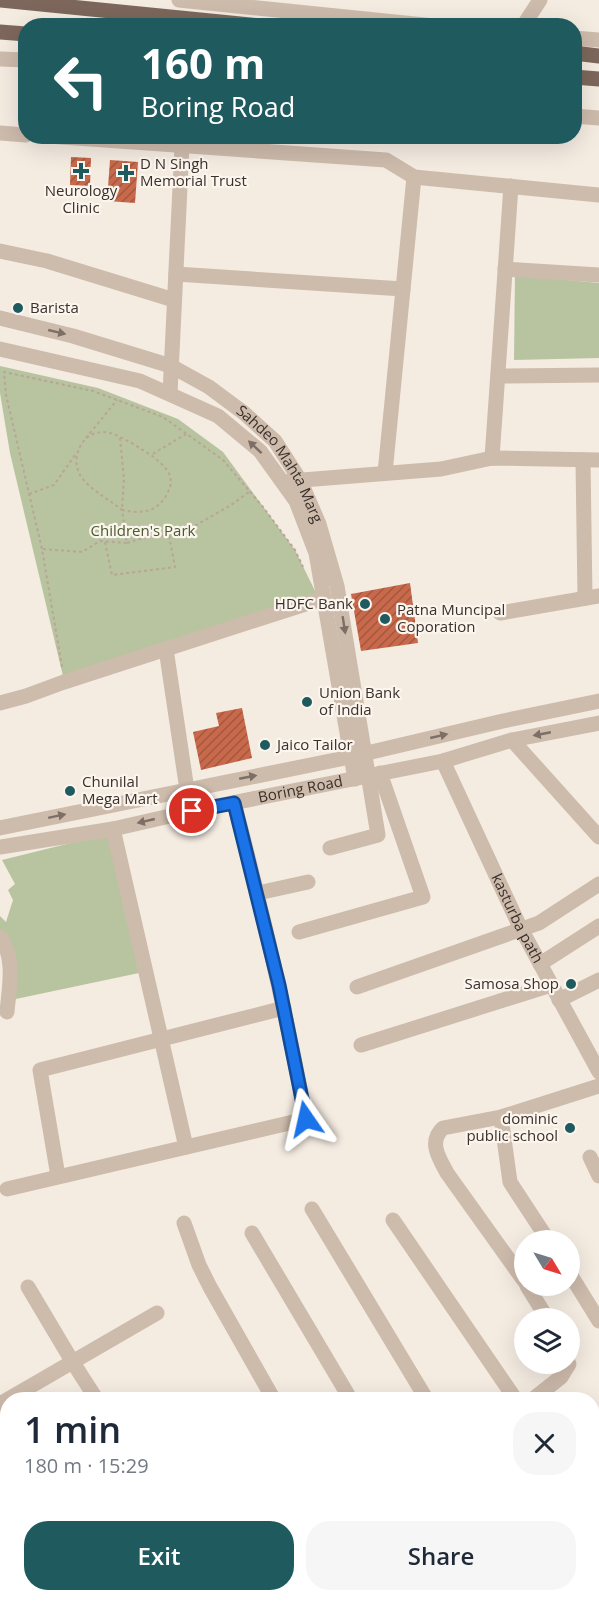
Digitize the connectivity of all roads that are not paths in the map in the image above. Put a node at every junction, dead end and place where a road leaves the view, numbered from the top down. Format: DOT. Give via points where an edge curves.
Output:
graph roads {
  1 [pos="0,0"];
  2 [pos="179,0"];
  3 [pos="540,0"];
  4 [pos="181,18"];
  5 [pos="356,18"];
  6 [pos="528,18"];
  7 [pos="0,32"];
  8 [pos="18,33"];
  9 [pos="582,39"];
  10 [pos="599,40"];
  11 [pos="582,54"];
  12 [pos="599,56"];
  13 [pos="0,59"];
  14 [pos="18,60"];
  15 [pos="582,78"];
  16 [pos="599,79"];
  17 [pos="582,117"];
  18 [pos="599,118"];
  19 [pos="0,133"];
  20 [pos="18,134"];
  21 [pos="155,144"];
  22 [pos="182,146"];
  23 [pos="414,177"];
  24 [pos="511,186"];
  25 [pos="599,195"];
  26 [pos="0,251"];
  27 [pos="505,268"];
  28 [pos="176,274"];
  29 [pos="599,275"];
  30 [pos="403,289"];
  31 [pos="174,300"];
  32 [pos="0,318"];
  33 [pos="0,349"];
  34 [pos="171,366"];
  35 [pos="599,375"];
  36 [pos="498,376"];
  37 [pos="170,394"];
  38 [pos="492,458"];
  39 [pos="591,460"];
  40 [pos="385,473"];
  41 [pos="300,480"];
  42 [pos="282,481"];
  43 [pos="592,597"];
  44 [pos="324,598"];
  45 [pos="500,613"];
  46 [pos="166,649"];
  47 [pos="599,701"];
  48 [pos="0,703"];
  49 [pos="599,723"];
  50 [pos="512,740"];
  51 [pos="358,755"];
  52 [pos="443,761"];
  53 [pos="368,776"];
  54 [pos="187,790"];
  55 [pos="234,803"];
  56 [pos="0,828"];
  57 [pos="113,829"];
  58 [pos="599,837"];
  59 [pos="0,847"];
  60 [pos="330,848"];
  61 [pos="308,882"];
  62 [pos="599,884"];
  63 [pos="258,893"];
  64 [pos="599,926"];
  65 [pos="521,929"];
  66 [pos="299,932"];
  67 [pos="0,937"];
  68 [pos="540,964"];
  69 [pos="599,980"];
  70 [pos="551,985"];
  71 [pos="357,987"];
  72 [pos="559,999"];
  73 [pos="284,1008"];
  74 [pos="7,1012"];
  75 [pos="160,1040"];
  76 [pos="361,1045"];
  77 [pos="599,1071"];
  78 [pos="599,1086"];
  79 [pos="501,1117"];
  80 [pos="186,1147"];
  81 [pos="590,1157"];
  82 [pos="58,1176"];
  83 [pos="599,1176"];
  84 [pos="7,1189"];
  85 [pos="312,1209"];
  86 [pos="393,1220"];
  87 [pos="184,1223"];
  88 [pos="541,1230"];
  89 [pos="252,1233"];
  90 [pos="514,1267"];
  91 [pos="28,1287"];
  92 [pos="580,1290"];
  93 [pos="157,1313"];
  94 [pos="599,1321"];
  95 [pos="72,1361"];
  96 [pos="563,1374"];
  97 [pos="20,1392"];
  98 [pos="92,1392"];
  99 [pos="269,1392"];
  100 [pos="346,1392"];
  101 [pos="422,1392"];
  102 [pos="511,1392"];
  103 [pos="541,1392"];
  1 -- 4 [label="main road"];
  2 -- 5 [label="street"];
  3 -- 6 [label="street"];
  7 -- 8 [label="main road"];
  9 -- 10 [label="street"];
  11 -- 12 [label="main road"];
  13 -- 14 [label="street"];
  15 -- 16 [label="main road"];
  17 -- 18 [label="street"];
  19 -- 20 [label="street"];
  21 -- 22 [label="street"];
  22 -- 23 [label="street" via="386,160"];
  22 -- 28 [label="street"];
  23 -- 24 [label="street"];
  23 -- 30 [label="street"];
  24 -- 25 [label="street"];
  24 -- 27 [label="street"];
  26 -- 31 [label="street" via="47,261"];
  27 -- 29 [label="street"];
  27 -- 36 [label="street"];
  28 -- 30 [label="street"];
  28 -- 31 [label="street"];
  30 -- 40 [label="street"];
  31 -- 34 [label="street"];
  32 -- 34 [label="street, Sahdeo Mahta Marg, one-way"];
  33 -- 37 [label="street, Sahdeo Mahta Marg" via="140,381"];
  34 -- 37 [label="street"];
  34 -- 41 [label="street, Sahdeo Mahta Marg" via="244,413 275,441"];
  35 -- 36 [label="street"];
  36 -- 38 [label="street"];
  42 -- 37 [label="street, Sahdeo Mahta Marg, one-way" via="260,451 218,416"];
  38 -- 39 [label="street"];
  38 -- 40 [label="street" via="441,469"];
  39 -- 43 [label="street"];
  40 -- 41 [label="street"];
  41 -- 42 [label="street"];
  41 -- 51 [label="street, Sahdeo Mahta Marg, one-way" via="319,524 337,585"];
  42 -- 44 [label="street, Sahdeo Mahta Marg" via="296,501 316,553"];
  43 -- 45 [label="street"];
  44 -- 46 [label="street"];
  44 -- 51 [label="street, Sahdeo Mahta Marg"];
  46 -- 48 [label="street"];
  46 -- 54 [label="street"];
  51 -- 47 [label="street, one-way"];
  49 -- 50 [label="street, Boring Road, one-way"];
  50 -- 52 [label="street, Boring Road"];
  50 -- 58 [label="street"];
  51 -- 53 [label="street, Sahdeo Mahta Marg"];
  54 -- 51 [label="street, one-way"];
  52 -- 53 [label="street, Boring Road"];
  52 -- 65 [label="street, kasturba path"];
  53 -- 55 [label="street, Boring Road"];
  53 -- 60 [label="street" via="378,835"];
  53 -- 66 [label="street" via="423,897"];
  56 -- 54 [label="street, one-way"];
  55 -- 57 [label="street, Boring Road, one-way"];
  55 -- 63 [label="street"];
  57 -- 59 [label="street, Boring Road"];
  57 -- 75 [label="street"];
  61 -- 63 [label="street"];
  62 -- 65 [label="street" via="546,919"];
  63 -- 73 [label="street"];
  64 -- 68 [label="street"];
  65 -- 68 [label="street, kasturba path"];
  65 -- 71 [label="street"];
  67 -- 74 [label="street" via="10,964"];
  68 -- 70 [label="street, kasturba path"];
  69 -- 72 [label="street"];
  70 -- 72 [label="street, kasturba path"];
  70 -- 76 [label="street"];
  72 -- 77 [label="street, kasturba path"];
  73 -- 75 [label="street"];
  73 -- 80 [label="street" via="306,1119"];
  75 -- 80 [label="street"];
  75 -- 82 [label="street" via="40,1070"];
  78 -- 79 [label="street"];
  79 -- 88 [label="street" via="510,1182"];
  79 -- 90 [label="street" via="443,1128 435,1144 447,1173"];
  80 -- 82 [label="street"];
  81 -- 83 [label="street"];
  82 -- 84 [label="street"];
  85 -- 101 [label="street"];
  86 -- 102 [label="street"];
  87 -- 99 [label="street" via="199,1266"];
  89 -- 100 [label="street"];
  91 -- 95 [label="street"];
  92 -- 94 [label="street"];
  93 -- 95 [label="street"];
  95 -- 97 [label="street"];
  95 -- 98 [label="street"];
  96 -- 103 [label="street"];
}
